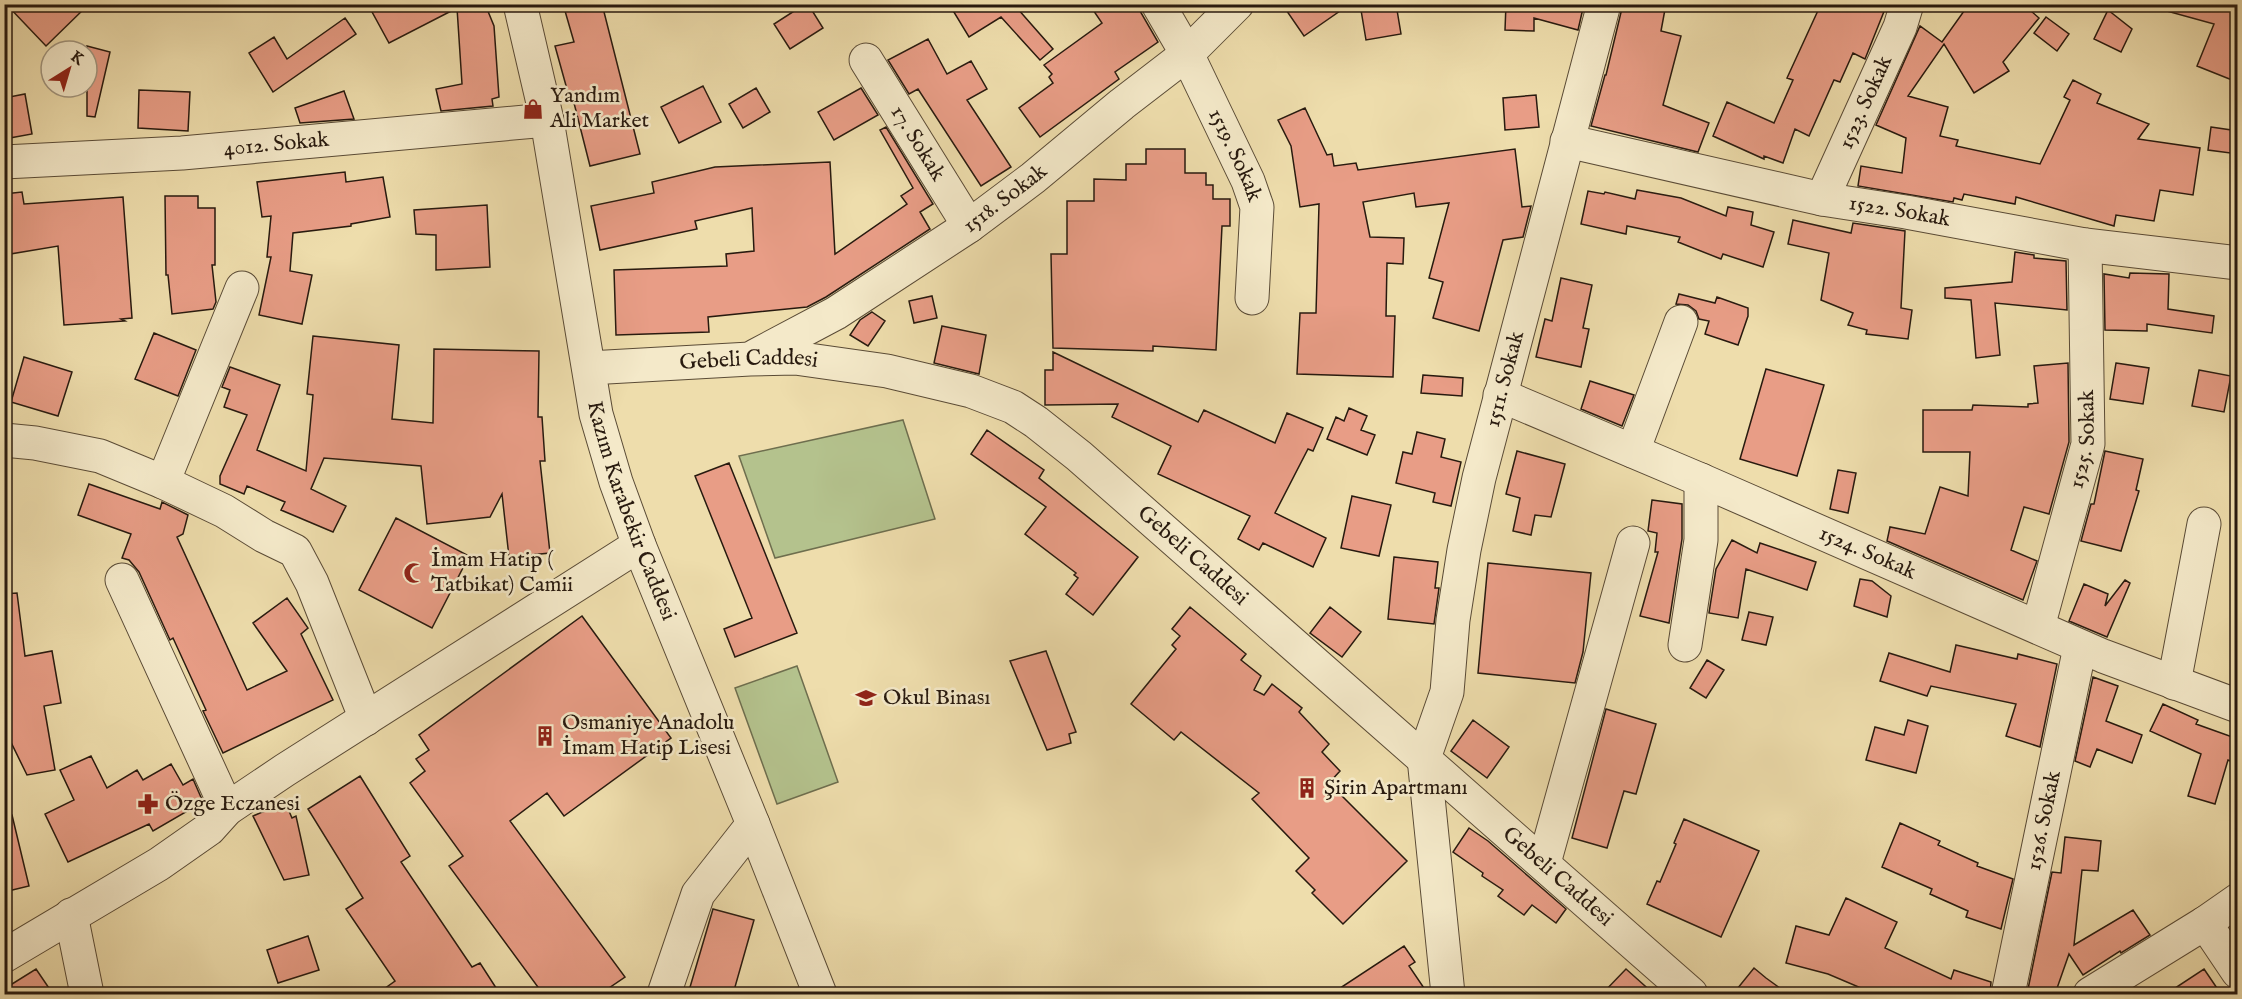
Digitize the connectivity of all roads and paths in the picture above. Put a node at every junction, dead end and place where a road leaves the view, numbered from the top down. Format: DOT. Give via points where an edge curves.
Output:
graph roads {
  1 [pos="520,4"];
  2 [pos="1158,4"];
  3 [pos="1237,4"];
  4 [pos="1604,4"];
  5 [pos="1907,4"];
  6 [pos="1187,54"];
  7 [pos="866,60"];
  8 [pos="547,120"];
  9 [pos="1567,141"];
  10 [pos="4,162"];
  11 [pos="1822,199"];
  12 [pos="969,226"];
  13 [pos="2085,245"];
  14 [pos="2238,263"];
  15 [pos="242,288"];
  16 [pos="1252,298"];
  17 [pos="1681,322"];
  18 [pos="750,358"];
  19 [pos="590,368"];
  20 [pos="1500,395"];
  21 [pos="4,440"];
  22 [pos="1633,451"];
  23 [pos="1701,480"];
  24 [pos="163,482"];
  25 [pos="2204,524"];
  26 [pos="1633,543"];
  27 [pos="639,545"];
  28 [pos="122,580"];
  29 [pos="2038,627"];
  30 [pos="1685,645"];
  31 [pos="2080,646"];
  32 [pos="2174,683"];
  33 [pos="2238,706"];
  34 [pos="366,720"];
  35 [pos="1424,758"];
  36 [pos="227,809"];
  37 [pos="753,824"];
  38 [pos="1544,863"];
  39 [pos="2238,900"];
  40 [pos="71,915"];
  41 [pos="2205,923"];
  42 [pos="4,956"];
  43 [pos="2238,972"];
  44 [pos="87,994"];
  45 [pos="664,994"];
  46 [pos="820,994"];
  47 [pos="1448,994"];
  48 [pos="1691,994"];
  49 [pos="2007,994"];
  50 [pos="2090,994"];
  1 -- 8 [label="street, Kazım Karabekir Caddesi"];
  2 -- 6 [label="street, 1519. Sokak"];
  3 -- 6 [label="street, 1518. Sokak"];
  4 -- 9 [label="street, 1511. Sokak"];
  5 -- 11 [label="street, 1523. Sokak"];
  6 -- 12 [label="street, 1518. Sokak"];
  6 -- 16 [label="street, 1519. Sokak" via="1257,207"];
  7 -- 12 [label="street, 17. Sokak"];
  8 -- 10 [label="street, 4012. Sokak" via="182,153"];
  8 -- 19 [label="street, Kazım Karabekir Caddesi"];
  9 -- 11 [label="street, 1522. Sokak"];
  9 -- 20 [label="street, 1511. Sokak"];
  11 -- 13 [label="street, 1522. Sokak"];
  12 -- 18 [label="street, 1518. Sokak" via="836,313"];
  13 -- 14 [label="street, 1522. Sokak"];
  13 -- 29 [label="street, 1525. Sokak" via="2088,444"];
  15 -- 24 [label="street"];
  17 -- 22 [label="street"];
  18 -- 19 [label="street, Gebeli Caddesi"];
  18 -- 35 [label="street, Gebeli Caddesi" via="795,358 887,371 971,391 1013,407 1079,456"];
  19 -- 27 [label="street, Kazım Karabekir Caddesi" via="596,414"];
  20 -- 22 [label="street, 1524. Sokak"];
  20 -- 35 [label="street, 1511. Sokak" via="1464,550 1446,692"];
  21 -- 24 [label="street" via="100,456"];
  22 -- 23 [label="street, 1524. Sokak"];
  23 -- 29 [label="street, 1524. Sokak"];
  23 -- 30 [label="street" via="1701,540"];
  24 -- 34 [label="street" via="295,551 312,583"];
  25 -- 32 [label="street"];
  26 -- 38 [label="street"];
  27 -- 34 [label="street"];
  27 -- 37 [label="street, Kazım Karabekir Caddesi"];
  28 -- 36 [label="street"];
  29 -- 31 [label="street, 1524. Sokak"];
  31 -- 32 [label="street, 1524. Sokak"];
  31 -- 49 [label="street, 1526. Sokak"];
  32 -- 33 [label="street, 1524. Sokak"];
  34 -- 36 [label="street"];
  35 -- 38 [label="street, Gebeli Caddesi"];
  35 -- 47 [label="street"];
  36 -- 40 [label="street" via="209,829 159,864"];
  37 -- 45 [label="street" via="698,894"];
  37 -- 46 [label="street, Kazım Karabekir Caddesi"];
  38 -- 48 [label="street, Gebeli Caddesi"];
  39 -- 41 [label="street"];
  40 -- 42 [label="street"];
  40 -- 44 [label="street"];
  41 -- 43 [label="street"];
  41 -- 50 [label="street"];
}
